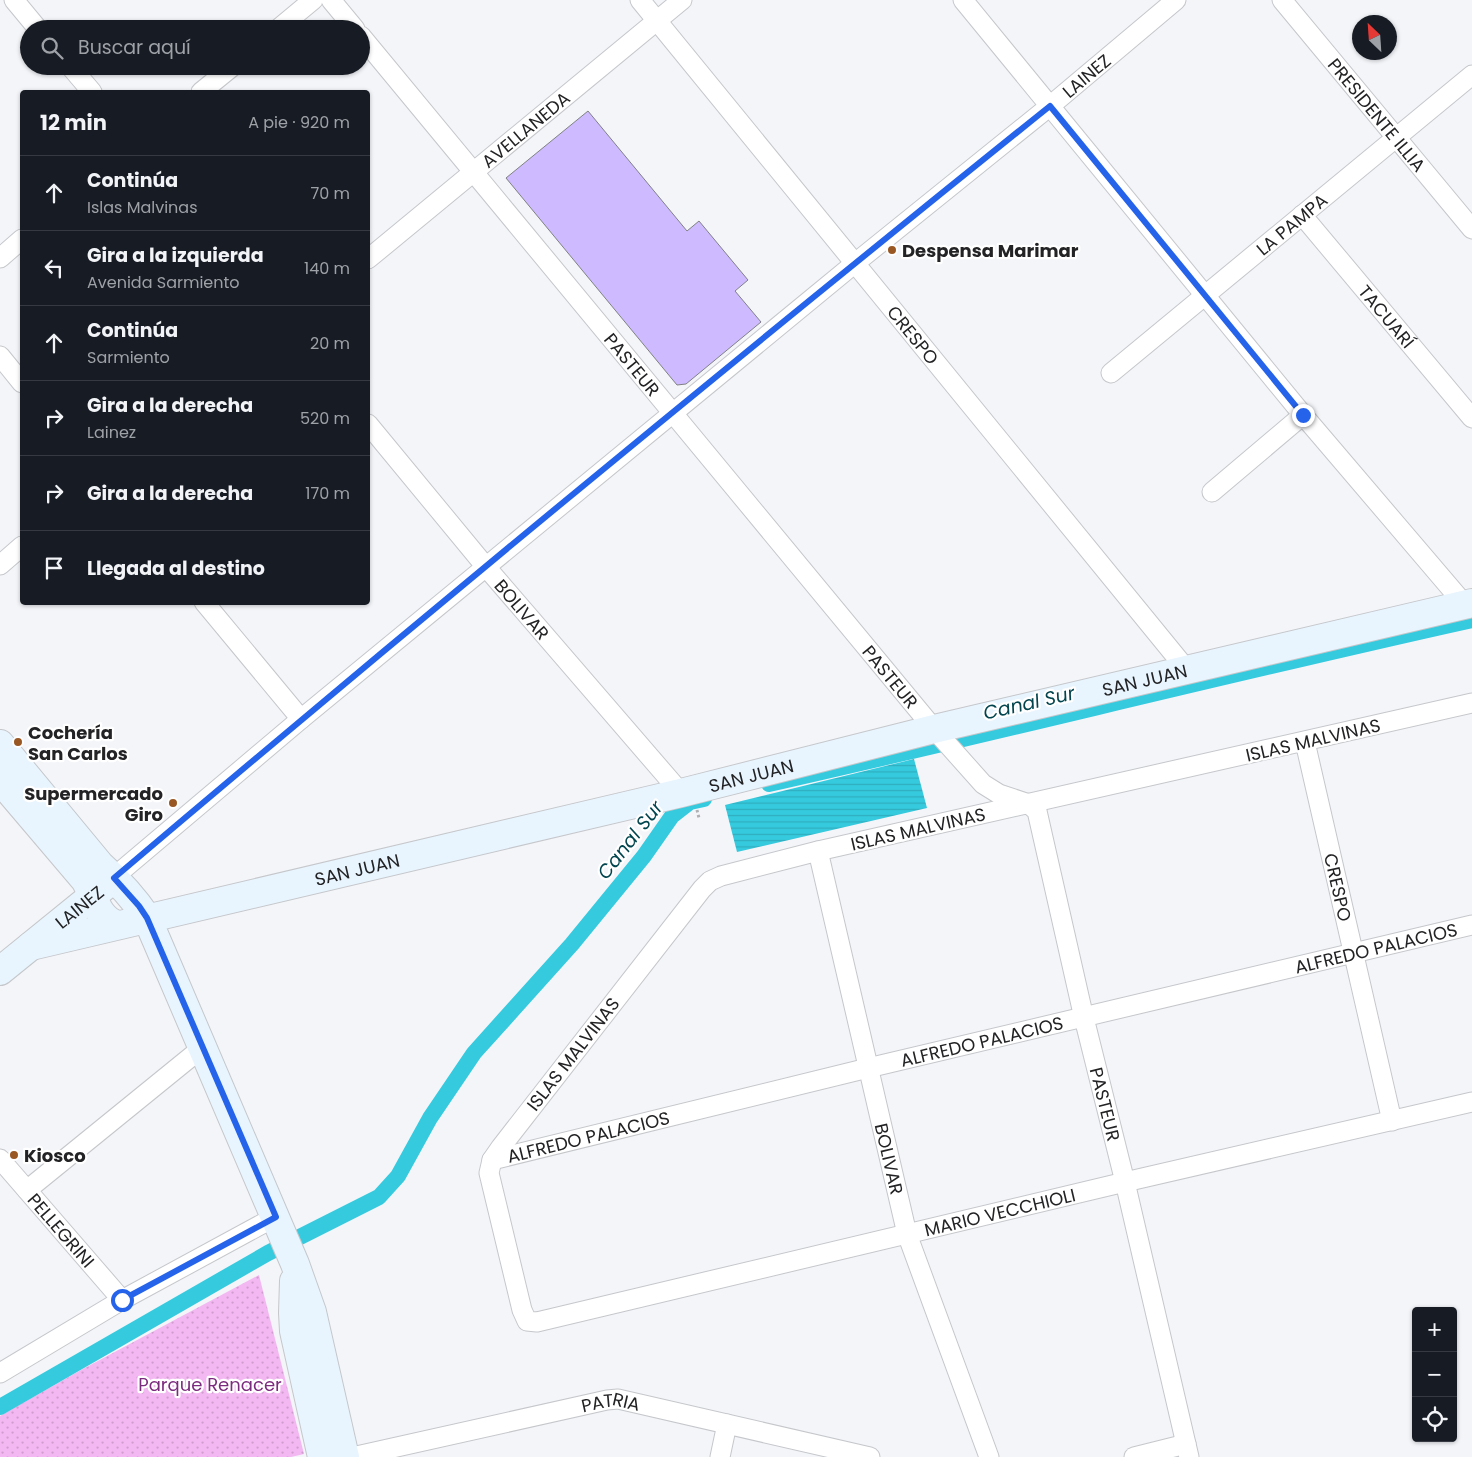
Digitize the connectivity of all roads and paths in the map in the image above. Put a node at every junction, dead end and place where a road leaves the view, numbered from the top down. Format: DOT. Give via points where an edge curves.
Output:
graph roads {
  1 [pos="14,0"];
  2 [pos="313,0"];
  3 [pos="331,0"];
  4 [pos="640,0"];
  5 [pos="682,0"];
  6 [pos="963,0"];
  7 [pos="1176,0"];
  8 [pos="1282,0"];
  9 [pos="31,20"];
  10 [pos="289,20"];
  11 [pos="348,20"];
  12 [pos="657,21"];
  13 [pos="370,47"];
  14 [pos="78,75"];
  15 [pos="221,75"];
  16 [pos="1472,75"];
  17 [pos="90,90"];
  18 [pos="203,90"];
  19 [pos="1050,106"];
  20 [pos="1395,137"];
  21 [pos="474,172"];
  22 [pos="1302,215"];
  23 [pos="1472,230"];
  24 [pos="20,241"];
  25 [pos="0,258"];
  26 [pos="370,258"];
  27 [pos="854,264"];
  28 [pos="1206,296"];
  29 [pos="0,356"];
  30 [pos="1111,373"];
  31 [pos="20,381"];
  32 [pos="673,413"];
  33 [pos="1303,415"];
  34 [pos="1472,418"];
  35 [pos="370,426"];
  36 [pos="1212,492"];
  37 [pos="20,548"];
  38 [pos="0,565"];
  39 [pos="486,566"];
  40 [pos="1468,604"];
  41 [pos="206,605"];
  42 [pos="1187,670"];
  43 [pos="1472,703"];
  44 [pos="301,719"];
  45 [pos="934,729"];
  46 [pos="1305,742"];
  47 [pos="0,744"];
  48 [pos="978,779"];
  49 [pos="0,780"];
  50 [pos="681,793"];
  51 [pos="1029,804"];
  52 [pos="975,816"];
  53 [pos="818,851"];
  54 [pos="114,878"];
  55 [pos="93,895"];
  56 [pos="147,918"];
  57 [pos="117,925"];
  58 [pos="1472,925"];
  59 [pos="30,946"];
  60 [pos="1354,953"];
  61 [pos="0,971"];
  62 [pos="1084,1018"];
  63 [pos="203,1047"];
  64 [pos="868,1068"];
  65 [pos="1472,1102"];
  66 [pos="1392,1121"];
  67 [pos="0,1159"];
  68 [pos="492,1160"];
  69 [pos="1126,1182"];
  70 [pos="27,1190"];
  71 [pos="277,1222"];
  72 [pos="907,1234"];
  73 [pos="295,1264"];
  74 [pos="122,1300"];
  75 [pos="0,1373"];
  76 [pos="727,1424"];
  77 [pos="1188,1451"];
  78 [pos="322,1457"];
  79 [pos="345,1457"];
  80 [pos="352,1457"];
  81 [pos="720,1457"];
  82 [pos="870,1457"];
  83 [pos="989,1457"];
  84 [pos="1134,1457"];
  1 -- 9 [label="street"];
  2 -- 10 [label="street"];
  3 -- 11 [label="street"];
  4 -- 12 [label="street, CRESPO"];
  5 -- 12 [label="street, AVELLANEDA"];
  6 -- 19 [label="street"];
  7 -- 19 [label="street, LAINEZ"];
  8 -- 20 [label="street, PRESIDENTE ILLIA"];
  12 -- 21 [label="street, AVELLANEDA"];
  12 -- 27 [label="street, CRESPO"];
  13 -- 21 [label="street, PASTEUR"];
  14 -- 17 [label="street"];
  15 -- 18 [label="street"];
  16 -- 20 [label="street, LA PAMPA"];
  19 -- 27 [label="street, LAINEZ"];
  19 -- 28 [label="street"];
  20 -- 22 [label="street, LA PAMPA"];
  20 -- 23 [label="street, PRESIDENTE ILLIA"];
  21 -- 26 [label="street, AVELLANEDA"];
  21 -- 32 [label="street, PASTEUR"];
  22 -- 28 [label="street, LA PAMPA"];
  22 -- 34 [label="street, TACUARÍ"];
  24 -- 25 [label="street"];
  27 -- 32 [label="street, LAINEZ"];
  27 -- 42 [label="street, CRESPO"];
  28 -- 30 [label="street, LA PAMPA"];
  28 -- 33 [label="street"];
  29 -- 31 [label="street"];
  32 -- 39 [label="street, LAINEZ"];
  32 -- 45 [label="street, PASTEUR"];
  33 -- 36 [label="street"];
  33 -- 40 [label="street"];
  35 -- 39 [label="street, BOLIVAR"];
  37 -- 38 [label="street"];
  39 -- 44 [label="street, LAINEZ"];
  39 -- 50 [label="street, BOLIVAR"];
  40 -- 42 [label="street, SAN JUAN"];
  41 -- 44 [label="street"];
  42 -- 45 [label="street, SAN JUAN"];
  43 -- 46 [label="street, ISLAS MALVINAS"];
  44 -- 54 [label="street, LAINEZ"];
  45 -- 48 [label="street, PASTEUR"];
  45 -- 50 [label="street, SAN JUAN"];
  46 -- 51 [label="street, ISLAS MALVINAS"];
  46 -- 60 [label="street, CRESPO"];
  47 -- 54 [label="street"];
  48 -- 51 [label="street, PASTEUR" via="999,794"];
  48 -- 52 [label="street" via="984,797"];
  49 -- 55 [label="street" via="85,880"];
  50 -- 56 [label="street, SAN JUAN"];
  51 -- 52 [label="street, ISLAS MALVINAS"];
  51 -- 62 [label="street, PASTEUR" via="1037,811"];
  52 -- 53 [label="street, ISLAS MALVINAS"];
  53 -- 64 [label="street, BOLIVAR"];
  53 -- 68 [label="street, ISLAS MALVINAS" via="710,881"];
  54 -- 55 [label="street, LAINEZ"];
  54 -- 56 [label="street"];
  55 -- 57 [label="street" via="104,918"];
  55 -- 59 [label="street, LAINEZ"];
  56 -- 57 [label="street, SAN JUAN"];
  56 -- 63 [label="street"];
  57 -- 59 [label="street, SAN JUAN"];
  58 -- 60 [label="street, ALFREDO PALACIOS"];
  59 -- 61 [label="street, LAINEZ"];
  60 -- 62 [label="street, ALFREDO PALACIOS"];
  60 -- 66 [label="street, CRESPO"];
  62 -- 64 [label="street, ALFREDO PALACIOS"];
  62 -- 69 [label="street, PASTEUR"];
  63 -- 70 [label="street"];
  63 -- 71 [label="street"];
  64 -- 68 [label="street, ALFREDO PALACIOS"];
  64 -- 72 [label="street, BOLIVAR"];
  65 -- 66 [label="street, MARIO VECCHIOLI"];
  66 -- 69 [label="street, MARIO VECCHIOLI"];
  67 -- 70 [label="street, PELLEGRINI"];
  68 -- 72 [label="street, MARIO VECCHIOLI" via="488,1173 527,1321 536,1322"];
  69 -- 72 [label="street, MARIO VECCHIOLI"];
  69 -- 77 [label="street, PASTEUR"];
  70 -- 74 [label="street, PELLEGRINI"];
  71 -- 73 [label="street"];
  71 -- 74 [label="street"];
  72 -- 83 [label="street, BOLIVAR"];
  73 -- 78 [label="street" via="294,1331"];
  73 -- 79 [label="street" via="312,1312"];
  74 -- 75 [label="street"];
  76 -- 80 [label="street, PATRIA" via="618,1399"];
  76 -- 81 [label="street"];
  76 -- 82 [label="street, PATRIA"];
  77 -- 84 [label="street"];
}
